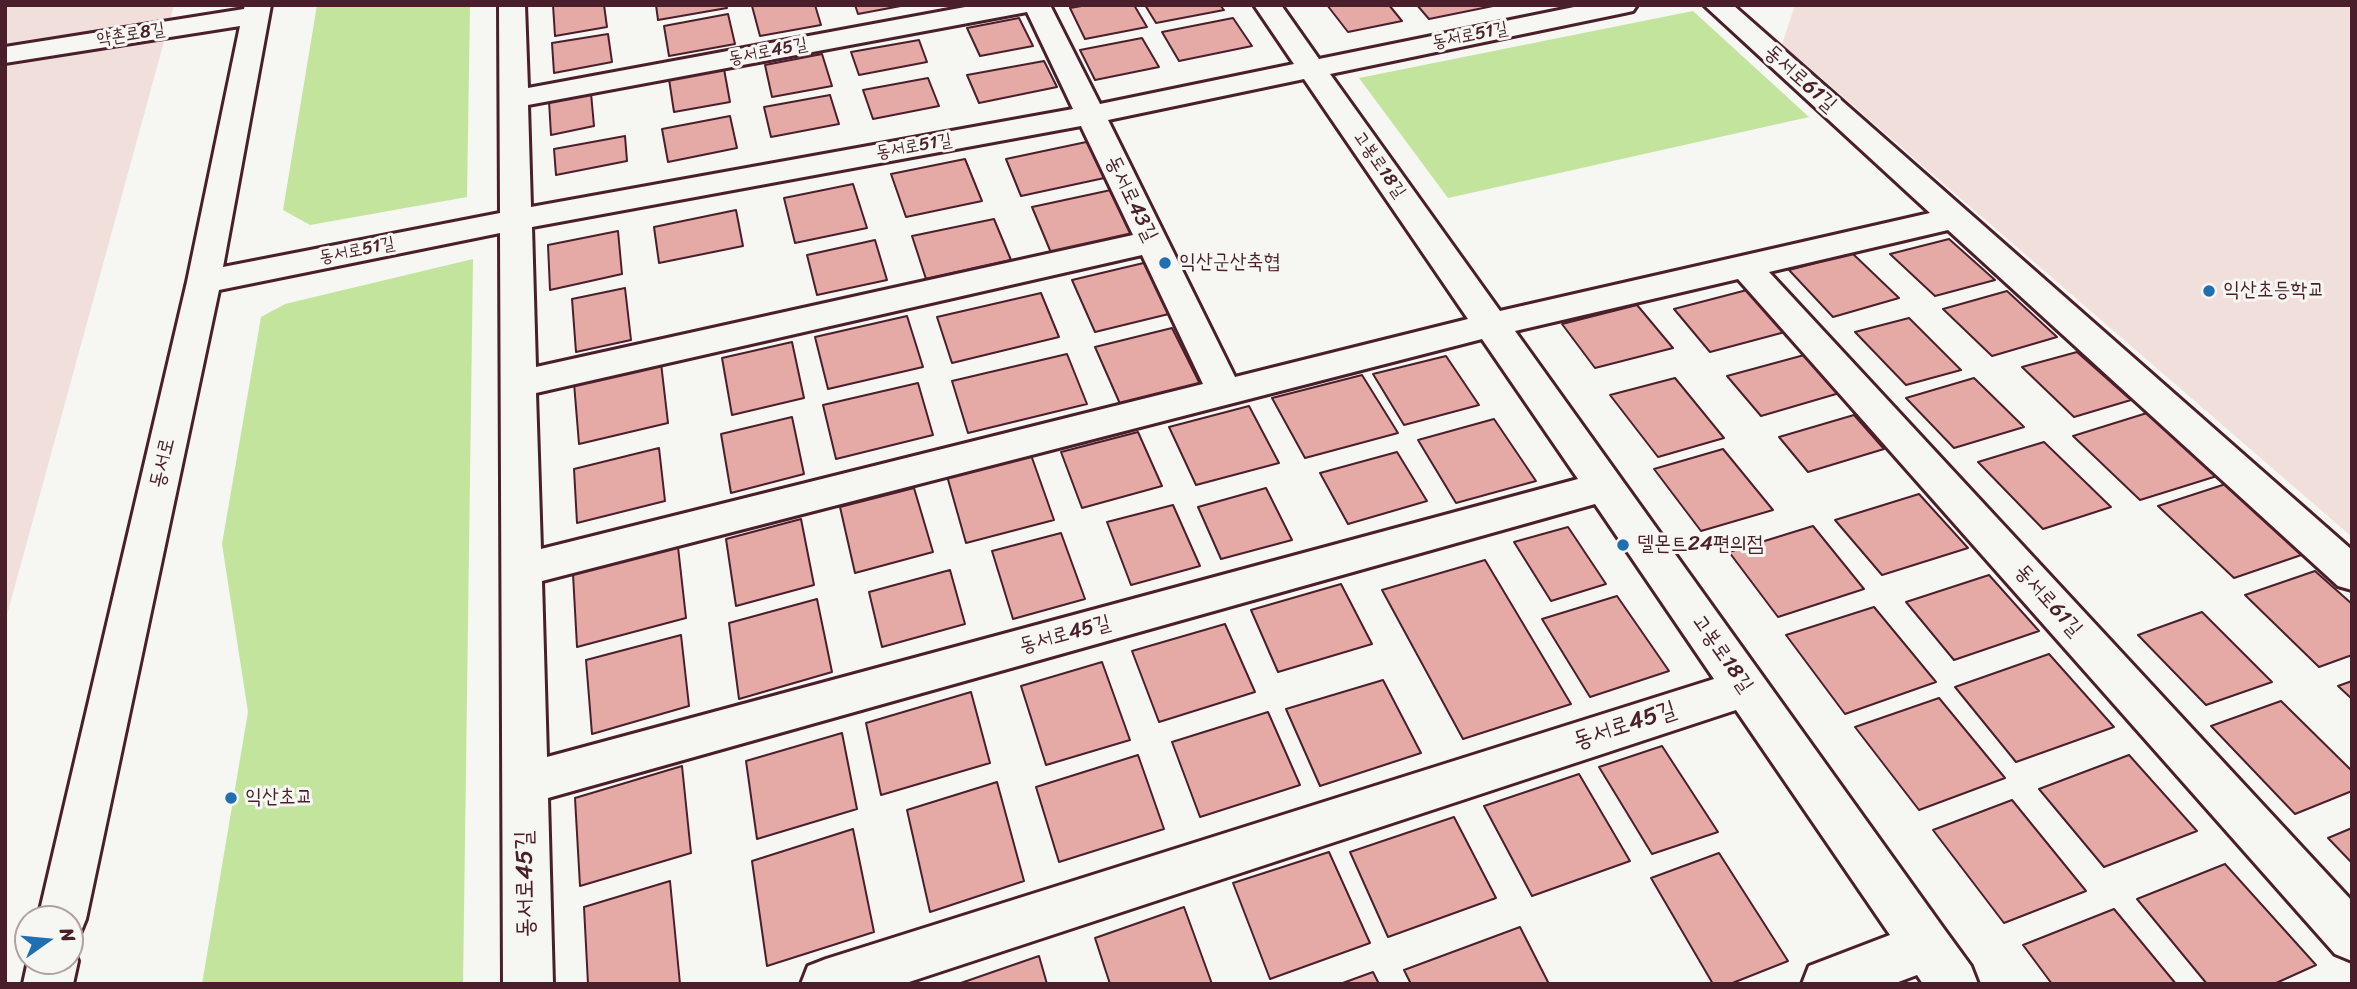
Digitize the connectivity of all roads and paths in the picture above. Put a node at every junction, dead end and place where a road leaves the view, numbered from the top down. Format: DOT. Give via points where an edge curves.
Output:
graph roads {
  1 [pos="512,5"];
  2 [pos="1021,5"];
  3 [pos="1037,5"];
  4 [pos="1267,5"];
  5 [pos="1623,5"];
  6 [pos="1717,5"];
  7 [pos="257,10"];
  8 [pos="5,55"];
  9 [pos="1310,68"];
  10 [pos="514,99"];
  11 [pos="1090,115"];
  12 [pos="1954,218"];
  13 [pos="515,220"];
  14 [pos="1152,242"];
  15 [pos="1745,266"];
  16 [pos="204,282"];
  17 [pos="1491,325"];
  18 [pos="518,384"];
  19 [pos="1225,393"];
  20 [pos="1606,486"];
  21 [pos="521,570"];
  22 [pos="2352,574"];
  23 [pos="1745,688"];
  24 [pos="525,784"];
  25 [pos="65,905"];
  26 [pos="2352,937"];
  27 [pos="1940,965"];
  28 [pos="528,984"];
  29 [pos="826,984"];
  30 [pos="1827,984"];
  1 -- 10 [label="street, 동서로45길"];
  2 -- 10 [label="street, 동서로45길"];
  3 -- 11 [label="street, 동서로43길"];
  4 -- 9 [label="street, 고봉로18길"];
  5 -- 9 [label="street, 동서로51길"];
  6 -- 12 [label="street, 동서로61길"];
  7 -- 8 [label="street, 약촌로8길"];
  7 -- 16 [label="street, 동서로"];
  9 -- 11 [label="street, 동서로51길"];
  9 -- 17 [label="street, 고봉로18길"];
  10 -- 13 [label="street, 동서로45길"];
  11 -- 13 [label="street, 동서로51길"];
  11 -- 14 [label="street, 동서로43길"];
  12 -- 15 [label="street"];
  12 -- 22 [label="street, 동서로61길"];
  13 -- 16 [label="street, 동서로51길"];
  13 -- 18 [label="street, 동서로45길"];
  14 -- 18 [label="street"];
  14 -- 19 [label="street, 동서로43길"];
  15 -- 17 [label="street"];
  15 -- 26 [label="street, 동서로61길"];
  16 -- 25 [label="street, 동서로"];
  17 -- 19 [label="street"];
  17 -- 20 [label="street, 고봉로18길"];
  18 -- 21 [label="street, 동서로45길"];
  19 -- 21 [label="street"];
  20 -- 23 [label="street, 고봉로18길"];
  20 -- 24 [label="street, 동서로45길"];
  21 -- 24 [label="street, 동서로45길"];
  23 -- 27 [label="street, 고봉로18길"];
  23 -- 29 [label="street, 동서로45길"];
  24 -- 28 [label="street, 동서로45길"];
  27 -- 30 [label="street"];
}
